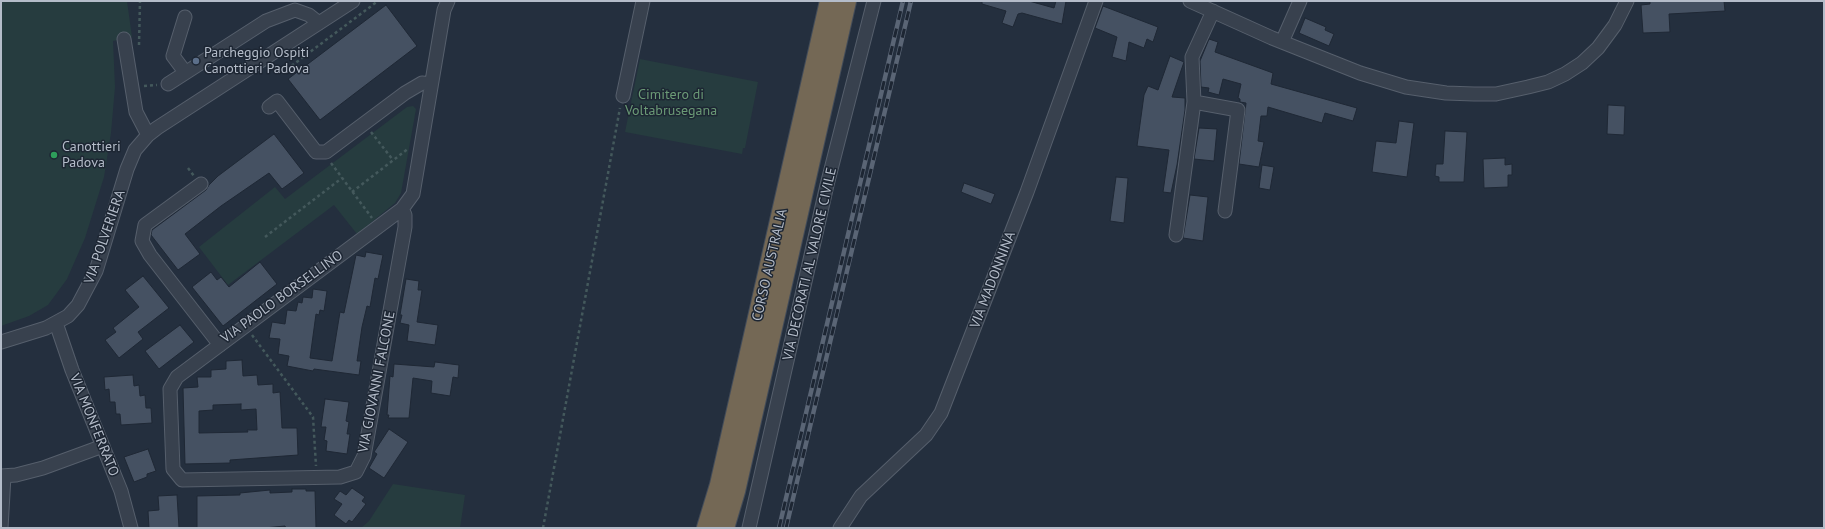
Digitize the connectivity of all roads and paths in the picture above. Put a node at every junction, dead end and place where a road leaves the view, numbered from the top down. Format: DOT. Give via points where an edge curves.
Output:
graph roads {
  1 [pos="354,1"];
  2 [pos="378,1"];
  3 [pos="643,1"];
  4 [pos="830,1"];
  5 [pos="846,1"];
  6 [pos="874,1"];
  7 [pos="1096,1"];
  8 [pos="1190,1"];
  9 [pos="1300,1"];
  10 [pos="1627,1"];
  11 [pos="444,4"];
  12 [pos="1213,11"];
  13 [pos="185,17"];
  14 [pos="319,23"];
  15 [pos="124,39"];
  16 [pos="1282,42"];
  17 [pos="185,72"];
  18 [pos="282,73"];
  19 [pos="168,84"];
  20 [pos="431,84"];
  21 [pos="131,88"];
  22 [pos="623,96"];
  23 [pos="1194,102"];
  24 [pos="269,107"];
  25 [pos="364,123"];
  26 [pos="148,135"];
  27 [pos="421,138"];
  28 [pos="323,152"];
  29 [pos="393,160"];
  30 [pos="342,178"];
  31 [pos="201,184"];
  32 [pos="352,192"];
  33 [pos="402,209"];
  34 [pos="1225,211"];
  35 [pos="378,226"];
  36 [pos="1176,235"];
  37 [pos="265,237"];
  38 [pos="56,323"];
  39 [pos="245,326"];
  40 [pos="1,342"];
  41 [pos="220,345"];
  42 [pos="103,446"];
  43 [pos="2,476"];
  44 [pos="316,476"];
  45 [pos="2,528"];
  46 [pos="131,528"];
  47 [pos="543,528"];
  48 [pos="707,528"];
  49 [pos="724,528"];
  50 [pos="749,528"];
  51 [pos="840,528"];
  1 -- 14 [label="street"];
  2 -- 18 [label="path"];
  3 -- 22 [label="street"];
  4 -- 48 [label="highway, CORSO AUSTRALIA" via="720,485"];
  5 -- 49 [label="highway, CORSO AUSTRALIA" via="735,492"];
  6 -- 50 [label="street, VIA DECORATI AL VALORE CIVILE" via="827,185"];
  7 -- 51 [label="street, VIA MADONNINA" via="1024,199 941,413 926,435 861,496"];
  8 -- 12 [label="street"];
  9 -- 16 [label="street"];
  10 -- 16 [label="street" via="1615,25 1582,64 1548,82 1496,94 1446,93 1406,87 1360,73"];
  11 -- 20 [label="street"];
  12 -- 16 [label="street"];
  12 -- 23 [label="street" via="1192,57"];
  13 -- 17 [label="street" via="173,56"];
  14 -- 17 [label="street" via="309,15 295,10 266,21"];
  14 -- 26 [label="street, VIA POLVERIERA"];
  15 -- 21 [label="street"];
  17 -- 19 [label="street"];
  19 -- 21 [label="path"];
  20 -- 25 [label="street" via="422,83 415,87"];
  20 -- 27 [label="street"];
  21 -- 26 [label="street" via="136,112"];
  22 -- 47 [label="path"];
  23 -- 34 [label="street" via="1238,110"];
  23 -- 36 [label="street"];
  24 -- 28 [label="street" via="277,101 316,152"];
  25 -- 28 [label="street"];
  25 -- 29 [label="path"];
  26 -- 38 [label="street, VIA POLVERIERA" via="135,150 127,169 106,242 88,288 68,316"];
  27 -- 29 [label="path"];
  27 -- 33 [label="street" via="413,194"];
  28 -- 30 [label="path"];
  29 -- 32 [label="path"];
  30 -- 32 [label="path"];
  30 -- 37 [label="path"];
  31 -- 41 [label="street, VIA PAOLO BORSELLINO" via="145,225 142,241"];
  32 -- 35 [label="path"];
  33 -- 35 [label="street, VIA PAOLO BORSELLINO"];
  33 -- 44 [label="street, VIA GIOVANNI FALCONE" via="405,227 364,456 356,472 340,477"];
  35 -- 39 [label="street, VIA PAOLO BORSELLINO"];
  38 -- 40 [label="street, VIA POLVERIERA"];
  38 -- 42 [label="street, VIA MONFERRATO"];
  39 -- 41 [label="street, VIA PAOLO BORSELLINO"];
  39 -- 44 [label="path" via="313,417"];
  41 -- 44 [label="street, VIA GIOVANNI FALCONE" via="177,377 170,389 173,469 182,480"];
  42 -- 43 [label="street" via="43,468"];
  42 -- 46 [label="street, VIA MONFERRATO" via="121,491"];
  43 -- 45 [label="street"];
}
